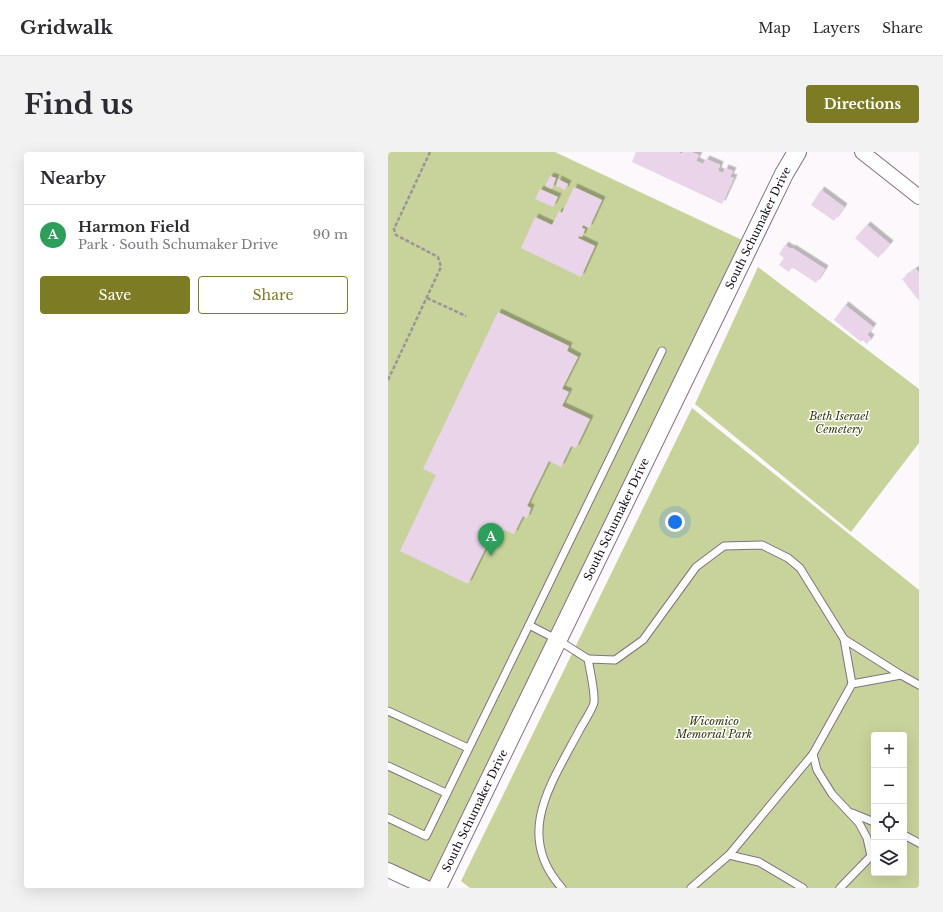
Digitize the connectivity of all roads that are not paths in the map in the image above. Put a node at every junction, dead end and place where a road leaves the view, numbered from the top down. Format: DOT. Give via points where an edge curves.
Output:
graph roads {
  1 [pos="797,152"];
  2 [pos="862,152"];
  3 [pos="919,197"];
  4 [pos="662,351"];
  5 [pos="530,625"];
  6 [pos="558,640"];
  7 [pos="844,640"];
  8 [pos="588,659"];
  9 [pos="901,675"];
  10 [pos="852,684"];
  11 [pos="919,685"];
  12 [pos="388,711"];
  13 [pos="468,748"];
  14 [pos="813,754"];
  15 [pos="388,766"];
  16 [pos="446,793"];
  17 [pos="849,811"];
  18 [pos="388,818"];
  19 [pos="871,821"];
  20 [pos="907,837"];
  21 [pos="919,843"];
  22 [pos="871,850"];
  23 [pos="871,854"];
  24 [pos="729,855"];
  25 [pos="388,870"];
  26 [pos="426,888"];
  27 [pos="437,888"];
  28 [pos="562,888"];
  29 [pos="691,888"];
  30 [pos="804,888"];
  31 [pos="840,888"];
  1 -- 6 [label="street, South Schumaker Drive"];
  2 -- 3 [label="street"];
  4 -- 5 [label="lane"];
  5 -- 6 [label="lane"];
  5 -- 13 [label="lane"];
  6 -- 8 [label="lane"];
  6 -- 27 [label="street, South Schumaker Drive"];
  7 -- 8 [label="lane" via="800,568 788,558 762,546 724,546 696,567 644,640 615,660"];
  7 -- 9 [label="lane"];
  7 -- 10 [label="lane"];
  8 -- 28 [label="lane" via="594,703 549,790 538,826 540,849 546,866"];
  9 -- 10 [label="lane"];
  9 -- 11 [label="lane"];
  10 -- 14 [label="lane"];
  12 -- 13 [label="lane"];
  13 -- 16 [label="lane"];
  14 -- 17 [label="lane" via="817,770 832,794"];
  14 -- 24 [label="lane"];
  15 -- 16 [label="lane"];
  16 -- 18 [label="lane" via="426,836"];
  17 -- 19 [label="lane"];
  17 -- 22 [label="lane" via="859,823"];
  20 -- 21 [label="lane"];
  23 -- 31 [label="lane"];
  24 -- 29 [label="lane"];
  24 -- 30 [label="lane" via="759,862"];
  25 -- 26 [label="street"];
}
